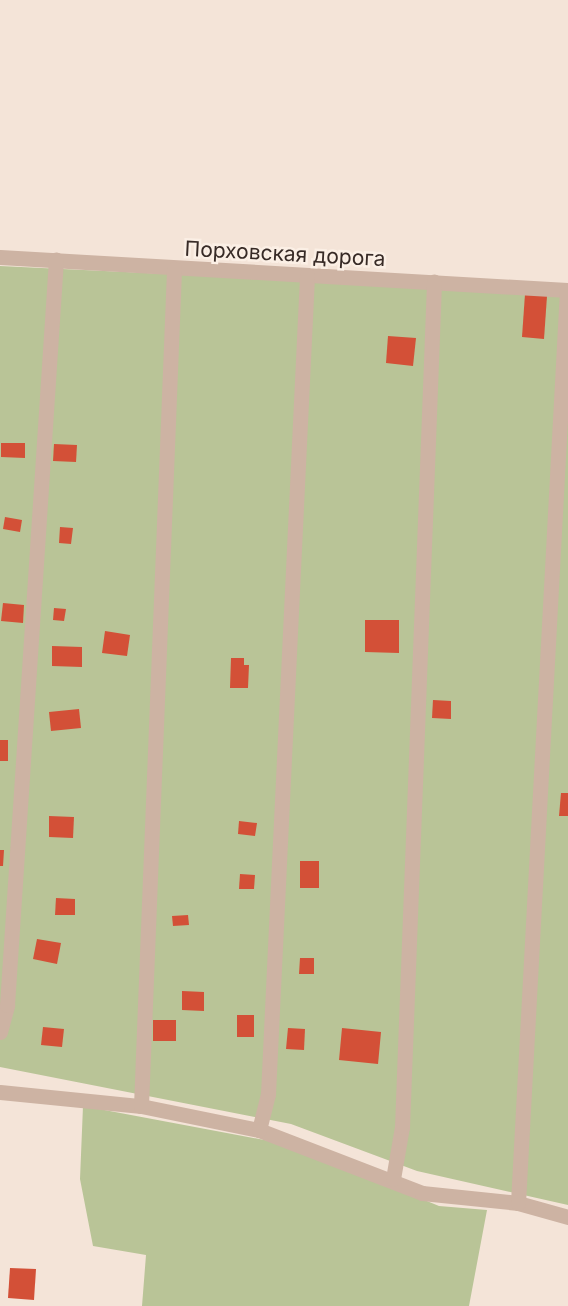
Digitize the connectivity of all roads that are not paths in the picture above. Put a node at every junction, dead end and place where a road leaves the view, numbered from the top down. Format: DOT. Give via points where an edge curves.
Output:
graph roads {
  1 [pos="0,257"];
  2 [pos="56,260"];
  3 [pos="174,270"];
  4 [pos="307,275"];
  5 [pos="434,282"];
  6 [pos="567,290"];
  7 [pos="0,1032"];
  8 [pos="0,1092"];
  9 [pos="141,1106"];
  10 [pos="259,1130"];
  11 [pos="393,1179"];
  12 [pos="519,1203"];
  13 [pos="568,1217"];
  1 -- 2 [label="street, Порховская дорога"];
  2 -- 3 [label="street, Порховская дорога"];
  2 -- 7 [label="street" via="7,1005"];
  3 -- 4 [label="street, Порховская дорога"];
  3 -- 9 [label="street"];
  4 -- 5 [label="street, Порховская дорога"];
  4 -- 10 [label="street" via="268,1094"];
  5 -- 6 [label="street, Порховская дорога"];
  5 -- 11 [label="street" via="402,1127"];
  6 -- 12 [label="street"];
  8 -- 9 [label="street"];
  9 -- 10 [label="street"];
  10 -- 11 [label="street"];
  11 -- 12 [label="street" via="422,1193"];
  12 -- 13 [label="street"];
}
